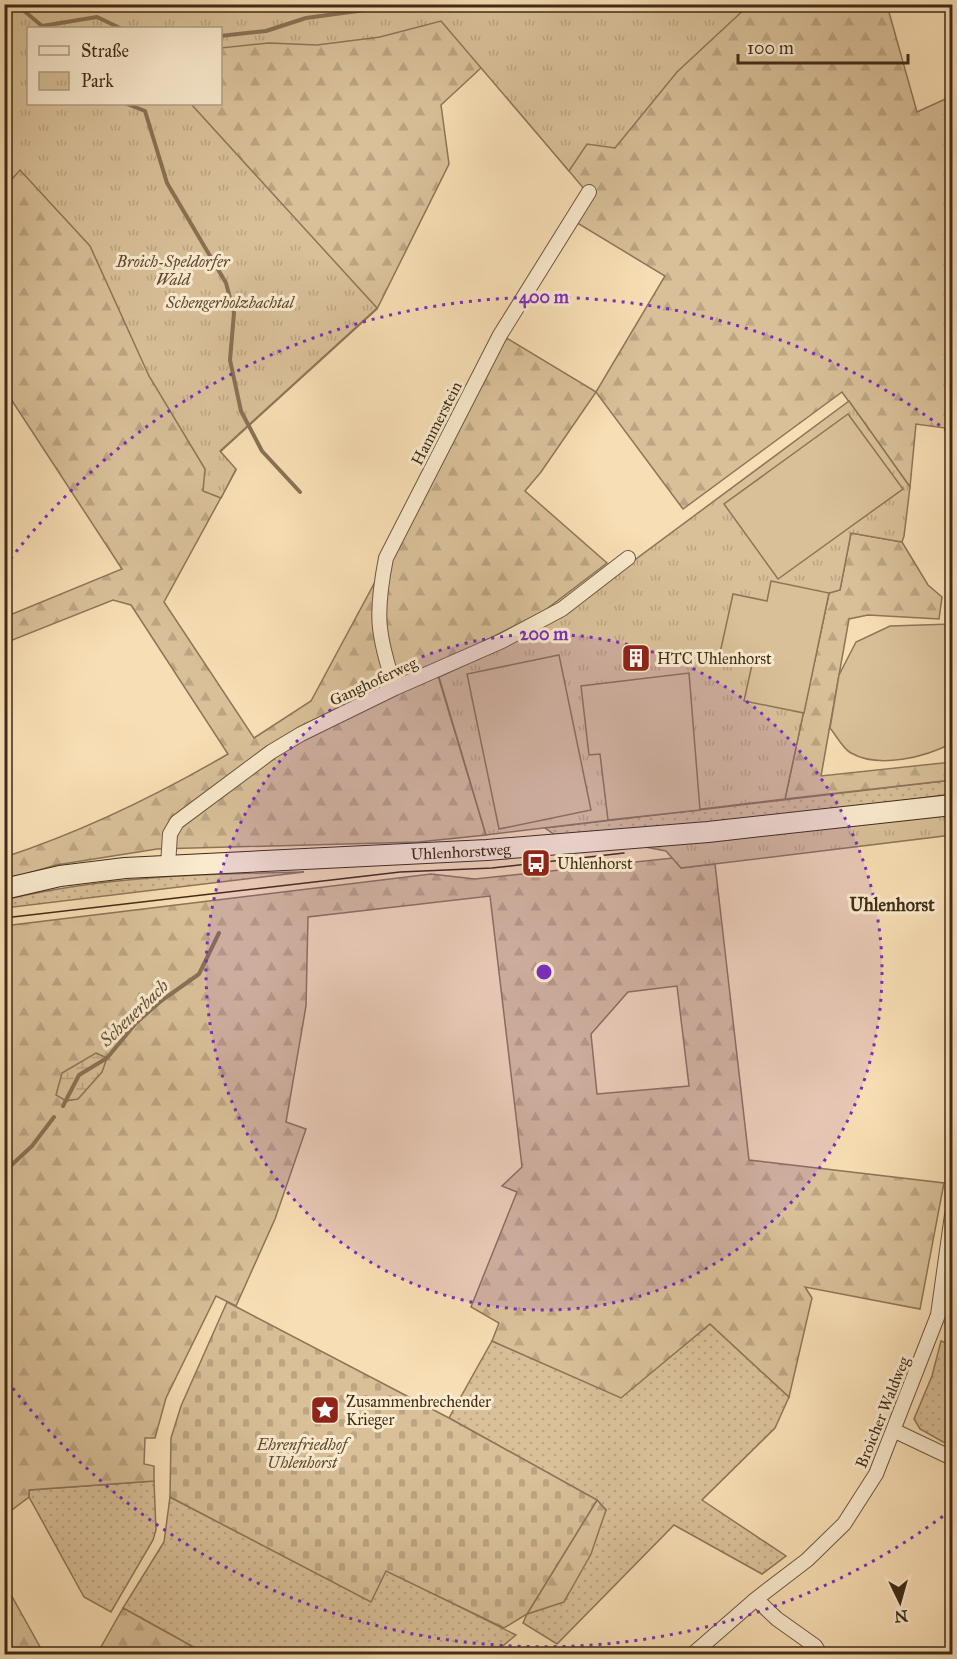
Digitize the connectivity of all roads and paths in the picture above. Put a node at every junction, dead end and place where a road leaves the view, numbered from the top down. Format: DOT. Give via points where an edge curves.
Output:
graph roads {
  1 [pos="589,192"];
  2 [pos="628,558"];
  3 [pos="395,688"];
  4 [pos="952,806"];
  5 [pos="168,865"];
  6 [pos="4,889"];
  7 [pos="952,1215"];
  8 [pos="938,1315"];
  9 [pos="952,1317"];
  10 [pos="895,1431"];
  11 [pos="952,1458"];
  12 [pos="756,1599"];
  13 [pos="693,1654"];
  14 [pos="820,1654"];
  1 -- 3 [label="street, Hammerstein" via="500,335 386,558 378,624"];
  2 -- 3 [label="street, Ganghoferweg" via="562,609 502,641"];
  3 -- 5 [label="street, Ganghoferweg" via="291,740 177,822 170,834"];
  4 -- 5 [label="main road, Uhlenhorstweg" via="487,850"];
  5 -- 6 [label="main road, Uhlenhorstweg" via="60,876"];
  7 -- 8 [label="street, Broicher Waldweg"];
  8 -- 9 [label="street"];
  8 -- 10 [label="street, Broicher Waldweg"];
  10 -- 11 [label="street"];
  10 -- 12 [label="street, Broicher Waldweg" via="876,1474 844,1524 807,1560"];
  12 -- 13 [label="street, Broicher Waldweg"];
  12 -- 14 [label="street"];
}
